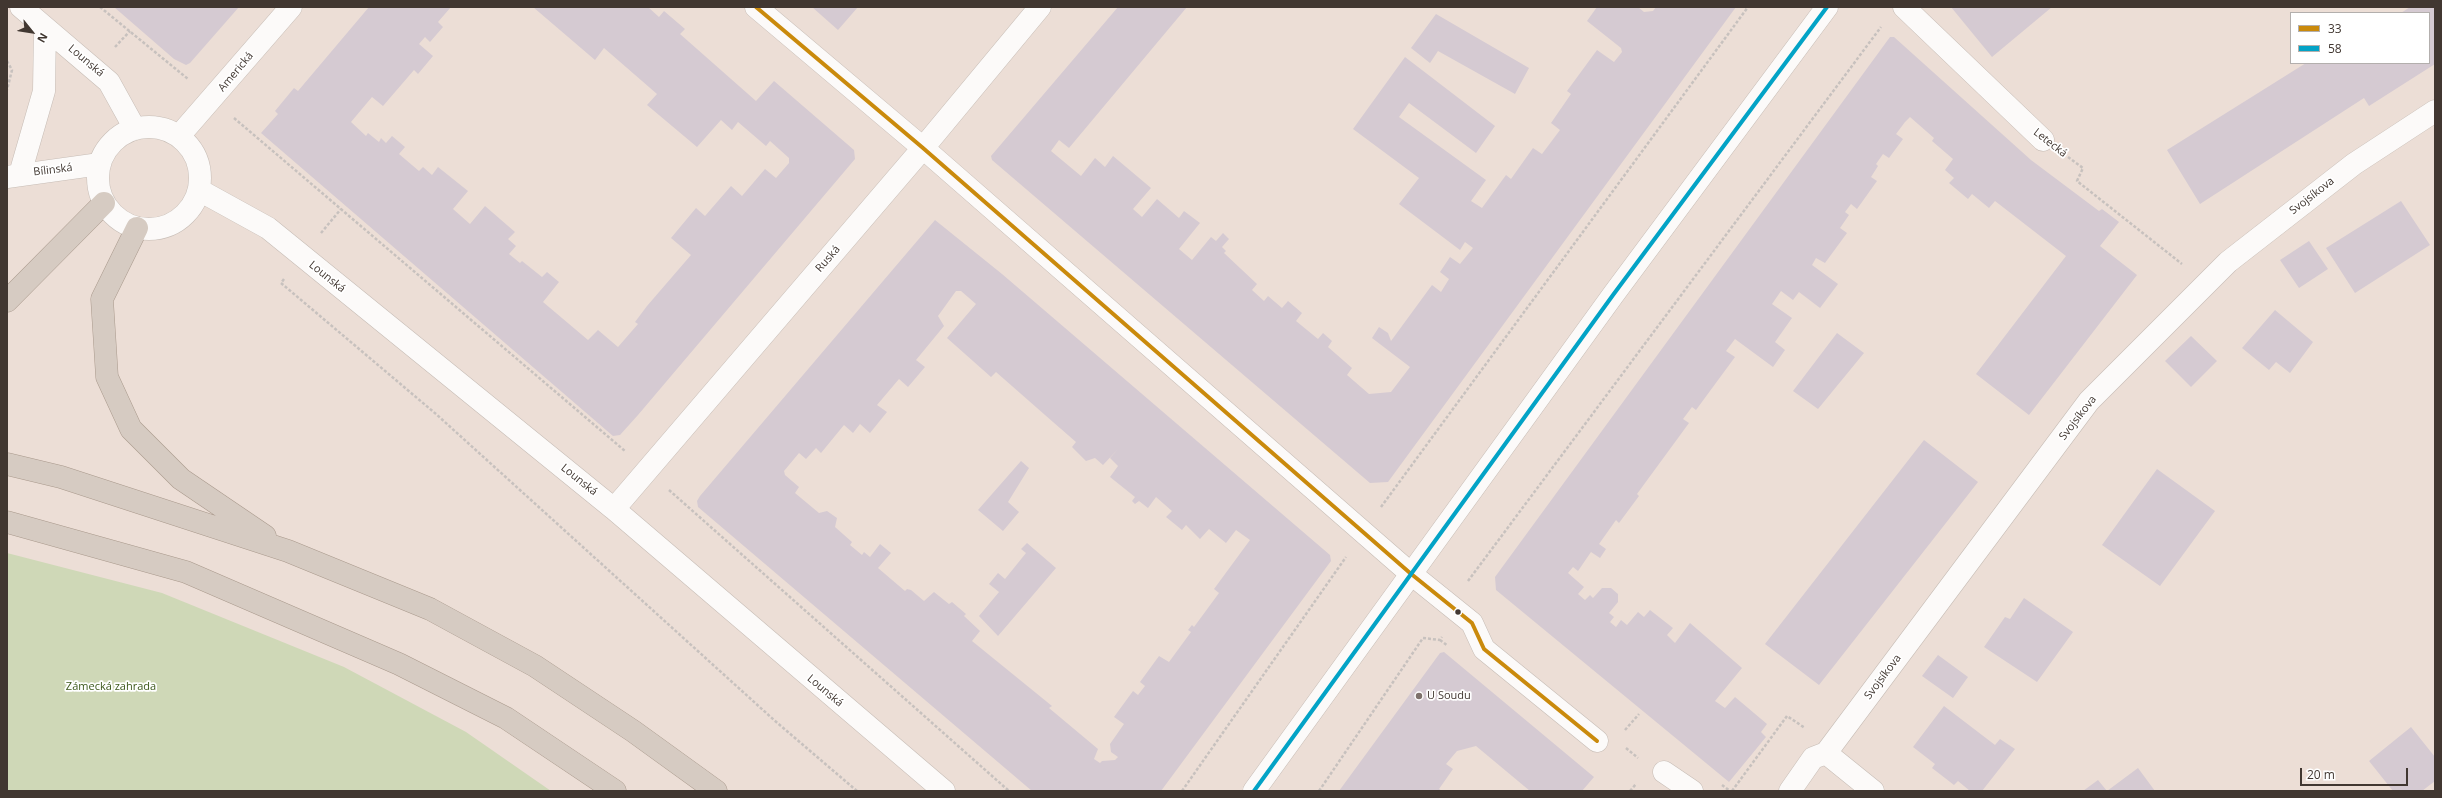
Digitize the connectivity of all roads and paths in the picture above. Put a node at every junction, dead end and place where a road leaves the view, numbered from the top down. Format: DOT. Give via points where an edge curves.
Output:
graph roads {
  1 [pos="20,7"];
  2 [pos="100,7"];
  3 [pos="291,7"];
  4 [pos="756,7"];
  5 [pos="1040,7"];
  6 [pos="1748,7"];
  7 [pos="1827,7"];
  8 [pos="1904,7"];
  9 [pos="1882,26"];
  10 [pos="45,28"];
  11 [pos="7,61"];
  12 [pos="7,90"];
  13 [pos="212,100"];
  14 [pos="2435,111"];
  15 [pos="135,129"];
  16 [pos="179,136"];
  17 [pos="2043,140"];
  18 [pos="923,148"];
  19 [pos="100,164"];
  20 [pos="13,175"];
  21 [pos="199,190"];
  22 [pos="104,203"];
  23 [pos="341,209"];
  24 [pos="137,228"];
  25 [pos="302,256"];
  26 [pos="2189,269"];
  27 [pos="7,301"];
  28 [pos="7,464"];
  29 [pos="647,470"];
  30 [pos="614,509"];
  31 [pos="7,522"];
  32 [pos="1363,532"];
  33 [pos="288,551"];
  34 [pos="1410,573"];
  35 [pos="1459,613"];
  36 [pos="1597,741"];
  37 [pos="1622,745"];
  38 [pos="1826,753"];
  39 [pos="1644,763"];
  40 [pos="1664,772"];
  41 [pos="608,785"];
  42 [pos="716,791"];
  43 [pos="857,791"];
  44 [pos="944,791"];
  45 [pos="1009,791"];
  46 [pos="1182,791"];
  47 [pos="1254,791"];
  48 [pos="1319,791"];
  49 [pos="1692,791"];
  50 [pos="1790,791"];
  51 [pos="1874,791"];
  1 -- 10 [label="street, Lounská"];
  2 -- 13 [label="path"];
  3 -- 13 [label="street, Americká"];
  4 -- 18 [label="street"];
  5 -- 18 [label="street, Ruská"];
  6 -- 32 [label="path"];
  7 -- 34 [label="street"];
  8 -- 17 [label="street, Letecká"];
  9 -- 35 [label="path" via="1465,585 1474,592"];
  10 -- 15 [label="street, Lounská" via="109,82"];
  10 -- 20 [label="street" via="44,91"];
  11 -- 12 [label="path" via="12,70"];
  13 -- 16 [label="street, Americká"];
  13 -- 23 [label="path"];
  14 -- 38 [label="street, Svojsíkova" via="2354,164 2228,262 2089,401"];
  15 -- 16 [label="street" via="154,126"];
  15 -- 19 [label="street" via="110,144"];
  16 -- 21 [label="street" via="190,146 197,159"];
  17 -- 26 [label="path, Letecká" via="2083,168 2077,181"];
  18 -- 29 [label="street, Ruská"];
  18 -- 32 [label="street"];
  19 -- 20 [label="street, Bílinská"];
  19 -- 22 [label="street" via="100,193"];
  21 -- 24 [label="street" via="190,211 182,219 163,228"];
  21 -- 25 [label="street, Lounská" via="268,228"];
  22 -- 24 [label="street" via="118,219"];
  22 -- 27 [label="highway"];
  23 -- 25 [label="path"];
  23 -- 29 [label="path"];
  24 -- 33 [label="highway" via="102,299 107,377 131,429 181,479"];
  25 -- 30 [label="street, Lounská"];
  25 -- 43 [label="path" via="281,283 436,414 774,720"];
  28 -- 33 [label="highway" via="61,477"];
  29 -- 30 [label="street, Ruská"];
  29 -- 45 [label="path"];
  30 -- 44 [label="street, Lounská"];
  31 -- 41 [label="highway" via="186,572 399,664 499,715"];
  32 -- 34 [label="street"];
  32 -- 46 [label="path"];
  33 -- 42 [label="highway" via="430,610 535,666"];
  34 -- 35 [label="street"];
  34 -- 47 [label="street"];
  35 -- 36 [label="street" via="1472,623 1484,649"];
  35 -- 48 [label="path" via="1440,640 1423,638"];
  37 -- 39 [label="path"];
  38 -- 50 [label="street, Svojsíkova" via="1812,758"];
  38 -- 51 [label="street"];
  40 -- 49 [label="street"];
}
